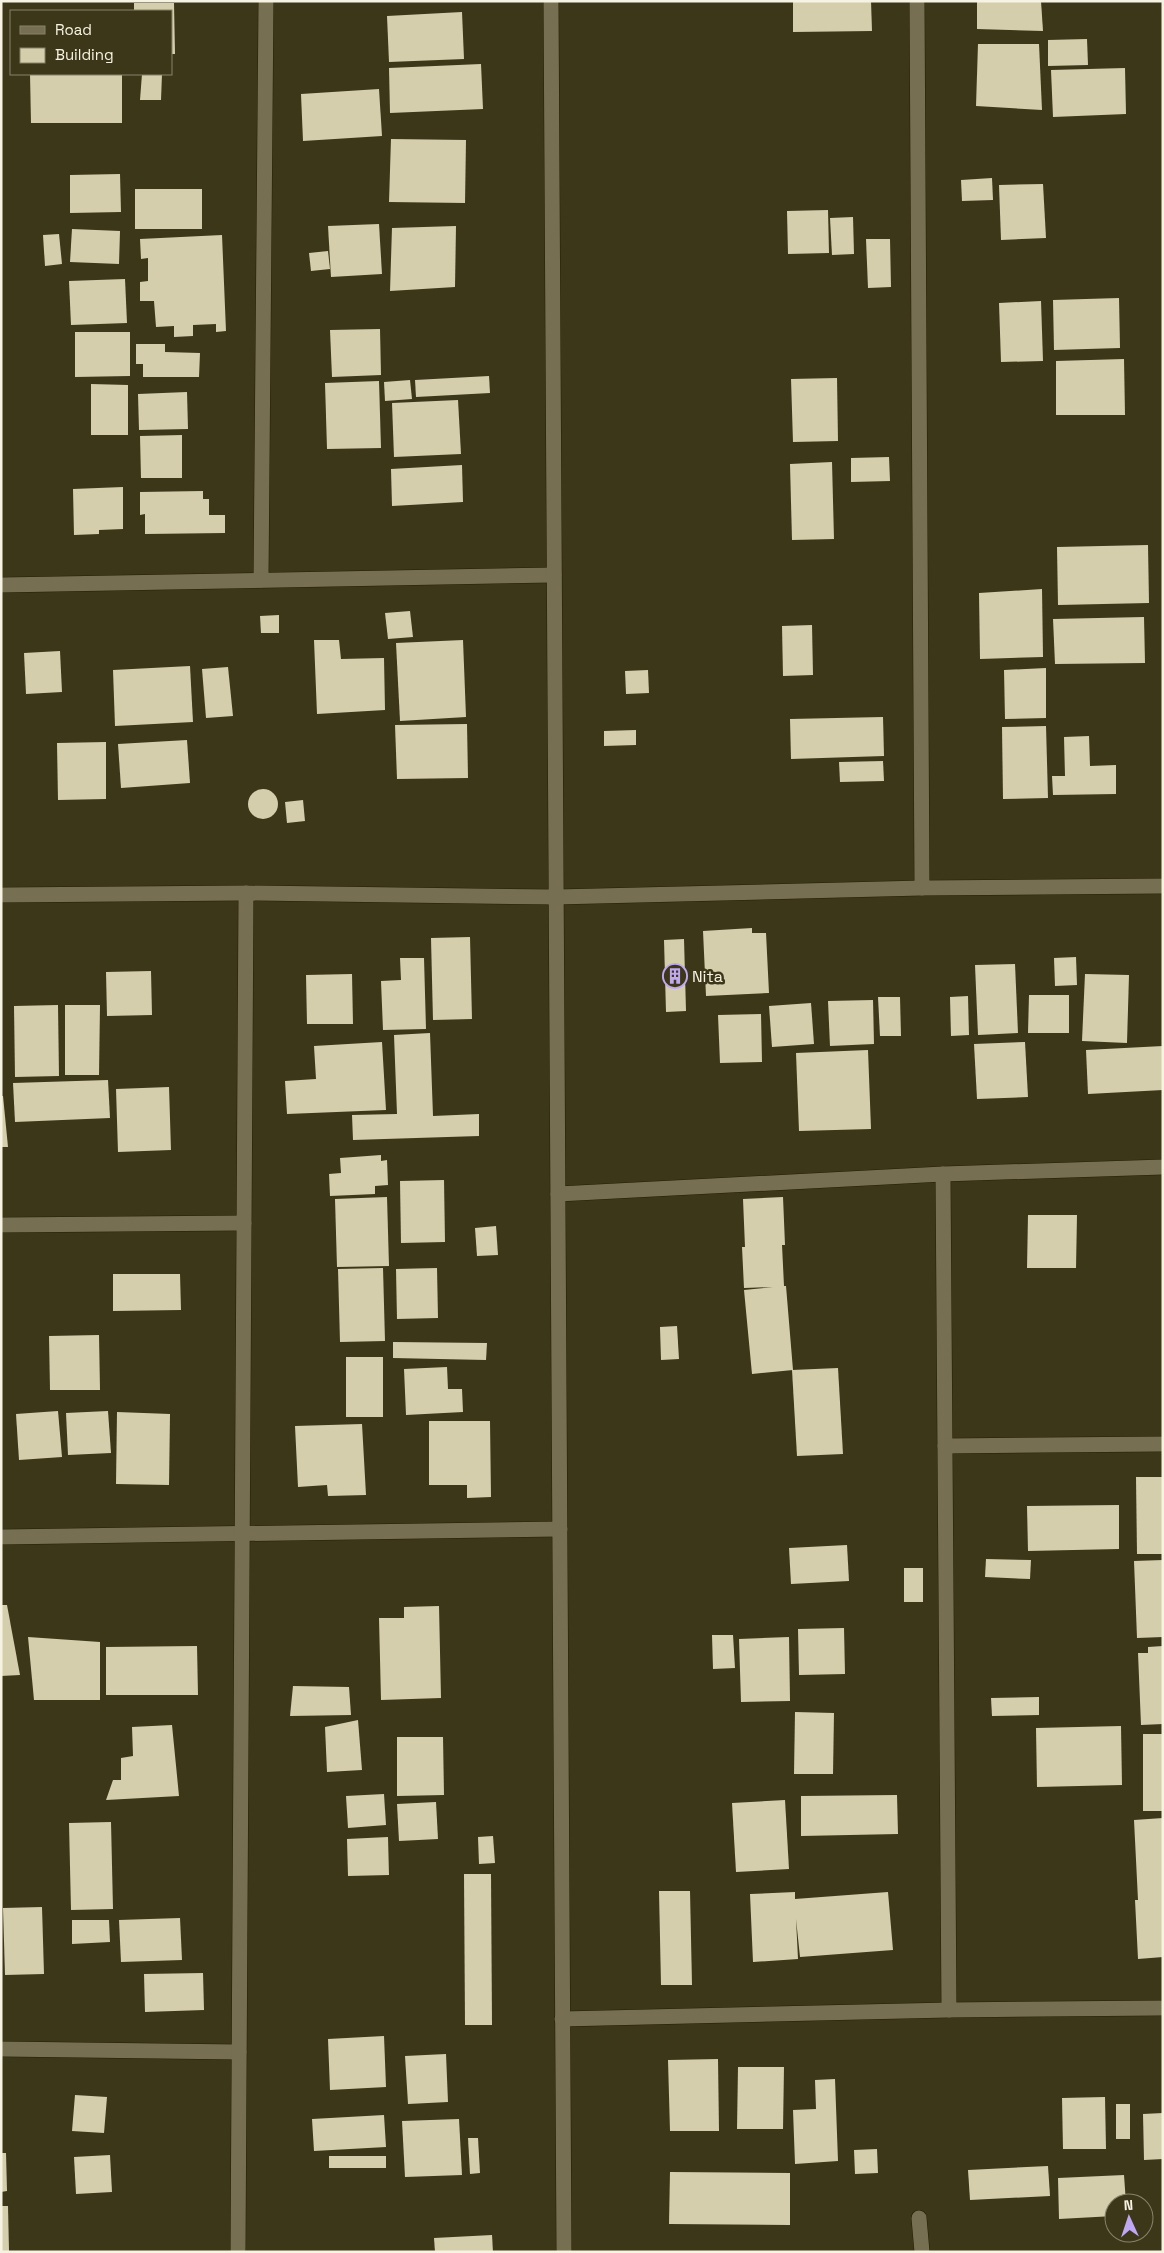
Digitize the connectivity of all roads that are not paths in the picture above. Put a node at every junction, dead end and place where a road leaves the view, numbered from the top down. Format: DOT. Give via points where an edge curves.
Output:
graph roads {
  1 [pos="266,1"];
  2 [pos="550,1"];
  3 [pos="917,1"];
  4 [pos="554,575"];
  5 [pos="261,580"];
  6 [pos="1,585"];
  7 [pos="1163,886"];
  8 [pos="922,888"];
  9 [pos="246,893"];
  10 [pos="1,895"];
  11 [pos="556,897"];
  12 [pos="1163,1168"];
  13 [pos="943,1174"];
  14 [pos="558,1194"];
  15 [pos="244,1223"];
  16 [pos="1,1225"];
  17 [pos="1163,1444"];
  18 [pos="945,1446"];
  19 [pos="560,1529"];
  20 [pos="242,1533"];
  21 [pos="1,1537"];
  22 [pos="1163,2008"];
  23 [pos="949,2010"];
  24 [pos="562,2019"];
  25 [pos="1,2049"];
  26 [pos="239,2052"];
  27 [pos="920,2218"];
  28 [pos="238,2252"];
  29 [pos="564,2252"];
  30 [pos="922,2252"];
  1 -- 5 [label="street"];
  2 -- 4 [label="street"];
  3 -- 8 [label="street"];
  4 -- 5 [label="street"];
  4 -- 11 [label="street"];
  5 -- 6 [label="street"];
  7 -- 8 [label="street"];
  8 -- 11 [label="street"];
  9 -- 10 [label="street"];
  9 -- 11 [label="street"];
  9 -- 15 [label="street"];
  11 -- 14 [label="street"];
  12 -- 13 [label="street"];
  13 -- 14 [label="street"];
  13 -- 18 [label="street"];
  14 -- 19 [label="street"];
  15 -- 16 [label="street"];
  15 -- 20 [label="street"];
  17 -- 18 [label="street"];
  18 -- 23 [label="street"];
  19 -- 20 [label="street"];
  19 -- 24 [label="street"];
  20 -- 21 [label="street"];
  20 -- 26 [label="street"];
  22 -- 23 [label="street"];
  23 -- 24 [label="street"];
  24 -- 29 [label="street"];
  25 -- 26 [label="street"];
  26 -- 28 [label="street"];
  27 -- 30 [label="street"];
}
